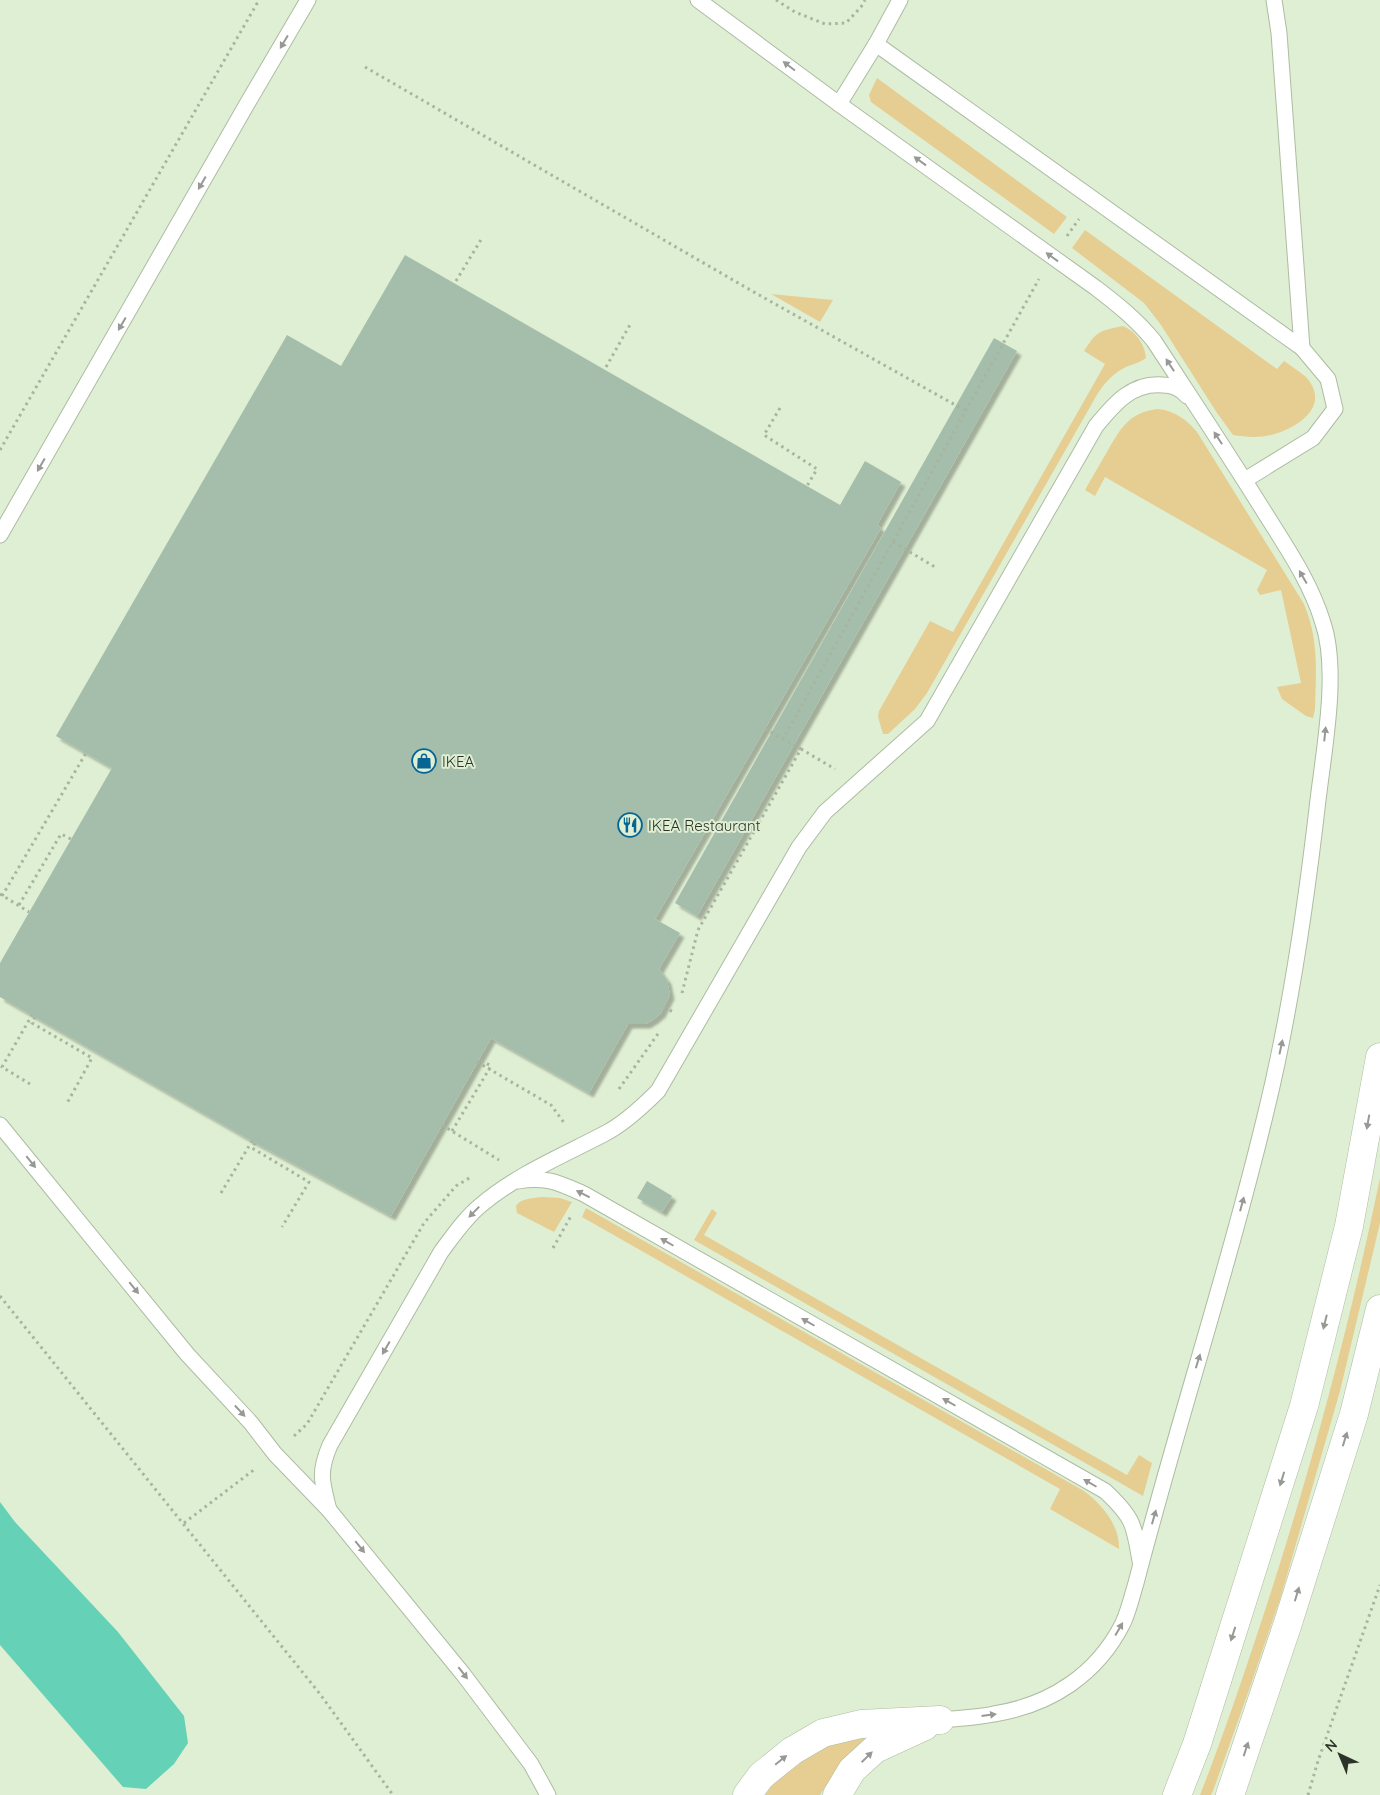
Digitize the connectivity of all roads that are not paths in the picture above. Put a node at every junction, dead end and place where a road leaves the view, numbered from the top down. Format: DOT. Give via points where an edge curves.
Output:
graph roads {
  1 [pos="308,0"];
  2 [pos="698,0"];
  3 [pos="900,0"];
  4 [pos="1274,0"];
  5 [pos="876,44"];
  6 [pos="839,104"];
  7 [pos="1302,348"];
  8 [pos="1197,406"];
  9 [pos="1245,480"];
  10 [pos="0,534"];
  11 [pos="1380,1057"];
  12 [pos="0,1124"];
  13 [pos="512,1182"];
  14 [pos="1380,1309"];
  15 [pos="328,1510"];
  16 [pos="1141,1564"];
  17 [pos="940,1720"];
  18 [pos="548,1795"];
  19 [pos="747,1795"];
  20 [pos="837,1795"];
  21 [pos="1177,1795"];
  22 [pos="1230,1795"];
  1 -- 10 [label="lane, one-way"];
  6 -- 2 [label="lane, one-way"];
  3 -- 5 [label="lane"];
  4 -- 7 [label="lane"];
  5 -- 6 [label="lane"];
  5 -- 7 [label="lane"];
  8 -- 6 [label="lane, one-way" via="1154,340 1130,314"];
  7 -- 9 [label="lane" via="1328,379 1336,409 1313,438"];
  9 -- 8 [label="lane, one-way"];
  8 -- 13 [label="lane" via="1172,385 1154,384 1133,390 1114,403 1096,426 927,721 825,812 799,847 658,1092 606,1133"];
  16 -- 9 [label="lane, one-way" via="1226,1261 1281,1045 1300,935 1329,694 1328,648 1311,590"];
  11 -- 21 [label="main road, one-way" via="1349,1226 1304,1406 1197,1744"];
  12 -- 15 [label="lane, one-way" via="187,1354"];
  13 -- 15 [label="lane, one-way" via="480,1206 441,1252 330,1445 322,1462 321,1480"];
  16 -- 13 [label="lane, one-way" via="1133,1523 1105,1491 584,1194 556,1181 531,1179"];
  22 -- 14 [label="main road, one-way" via="1354,1414"];
  15 -- 18 [label="lane, one-way" via="463,1674 531,1764"];
  17 -- 16 [label="lane, one-way" via="993,1715 1029,1706 1056,1694 1081,1677 1105,1653 1123,1622"];
  19 -- 17 [label="main road, one-way" via="762,1776 792,1751 823,1733 862,1724"];
  20 -- 17 [label="main road, one-way" via="852,1770 875,1749"];
}
